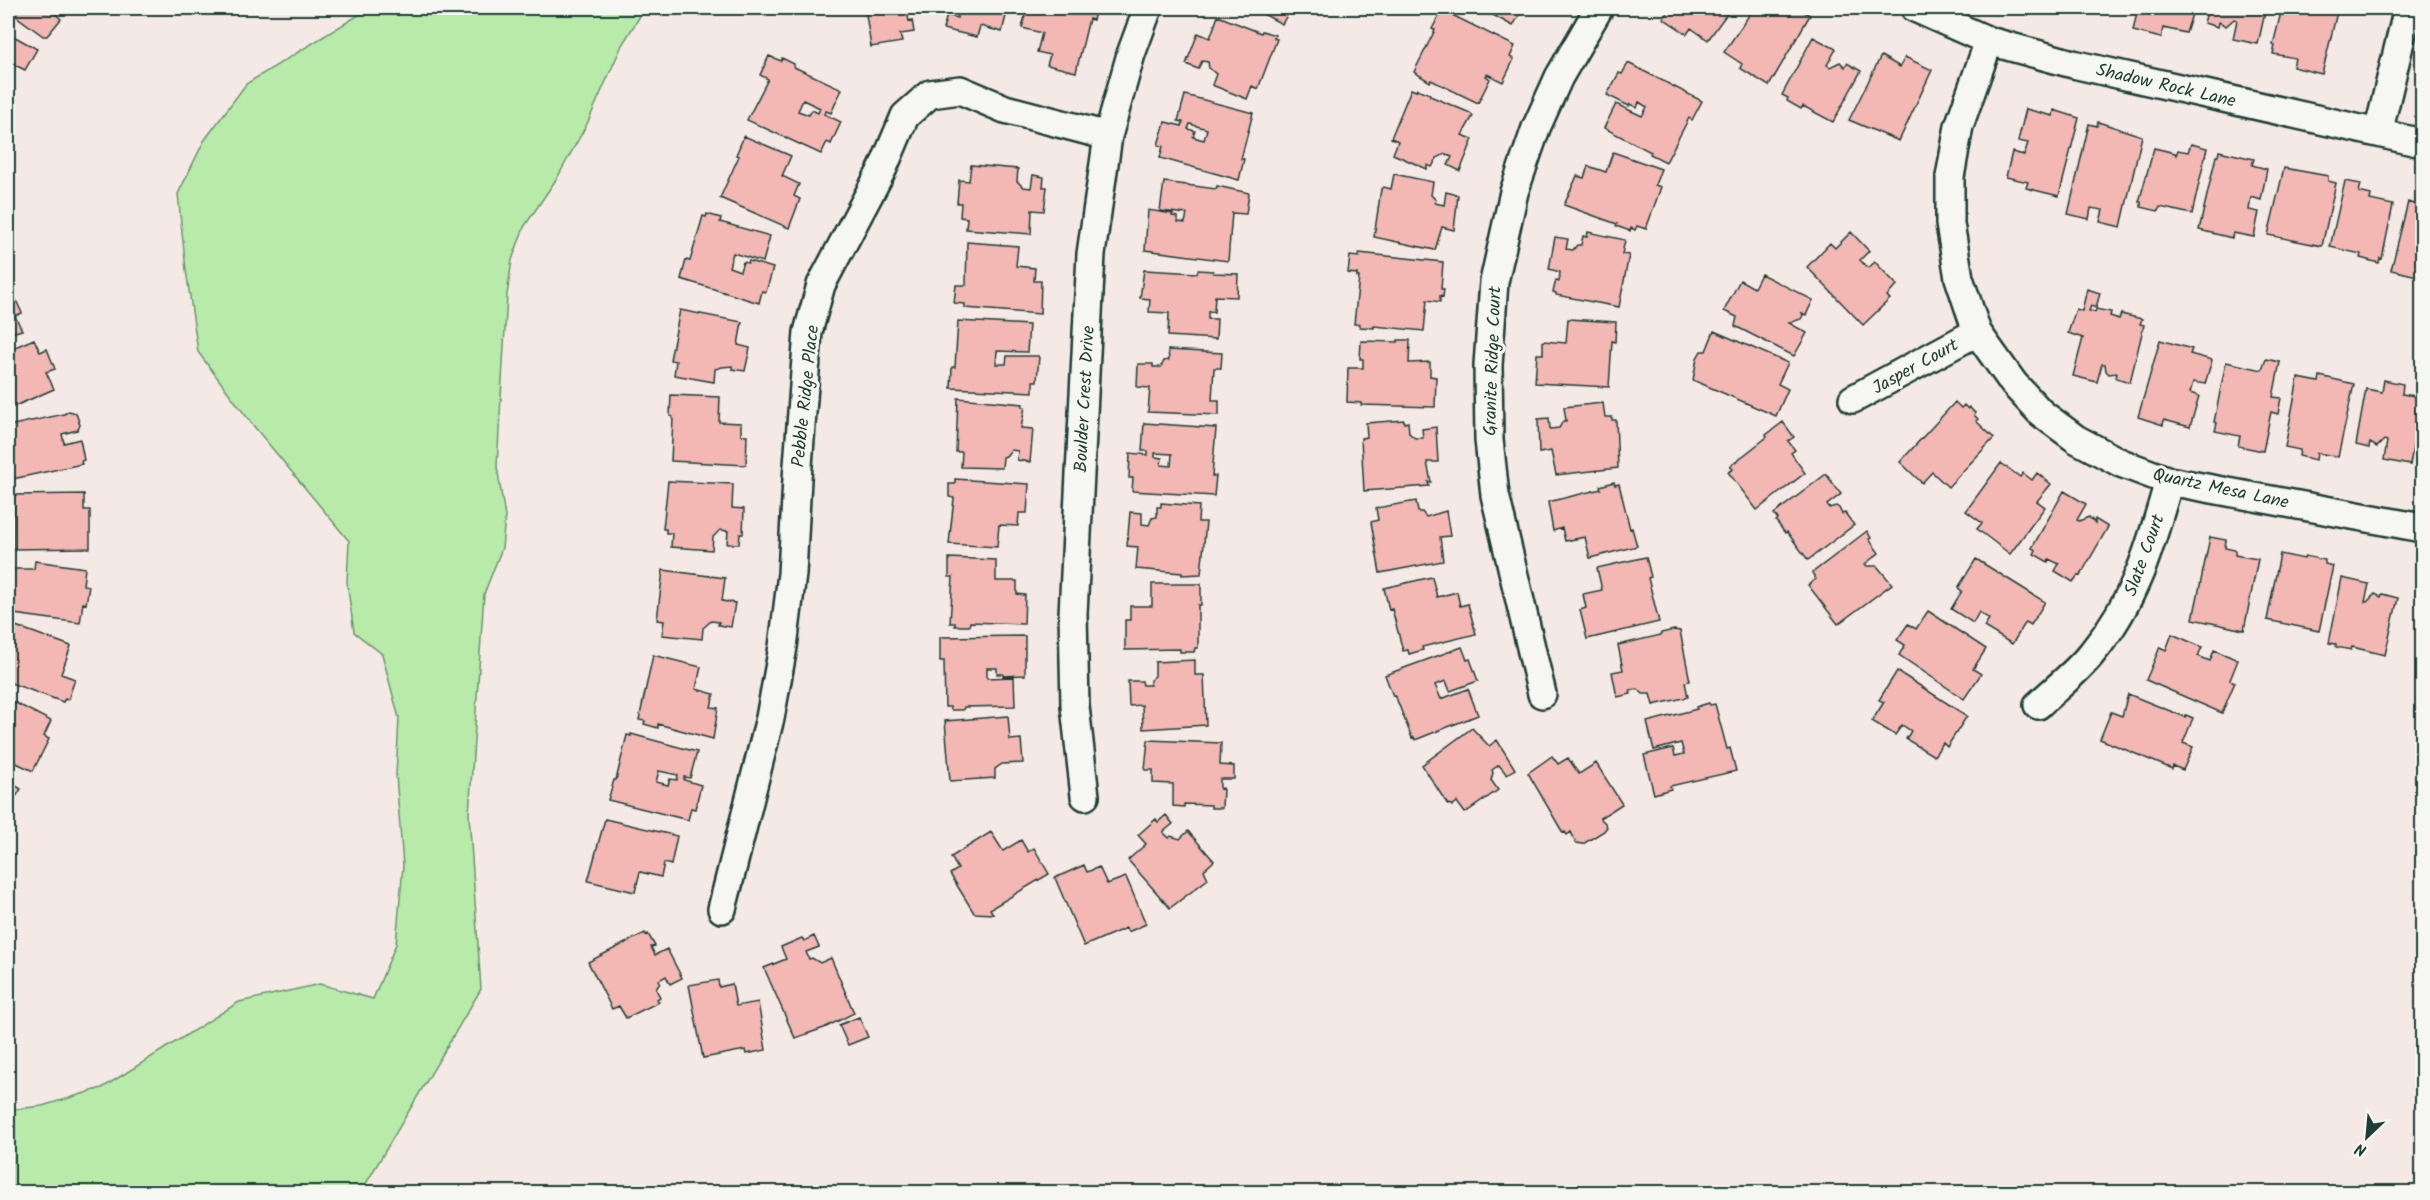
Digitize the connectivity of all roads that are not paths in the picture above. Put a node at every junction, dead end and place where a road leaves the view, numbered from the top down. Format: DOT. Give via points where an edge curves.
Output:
graph roads {
  1 [pos="1149,8"];
  2 [pos="1599,8"];
  3 [pos="1915,8"];
  4 [pos="2408,8"];
  5 [pos="1989,41"];
  6 [pos="2378,133"];
  7 [pos="1108,136"];
  8 [pos="2422,143"];
  9 [pos="1977,332"];
  10 [pos="1853,399"];
  11 [pos="2169,481"];
  12 [pos="2422,528"];
  13 [pos="1542,694"];
  14 [pos="2038,705"];
  15 [pos="1085,796"];
  16 [pos="722,909"];
  1 -- 7 [label="street, Boulder Crest Drive" via="1131,54"];
  2 -- 13 [label="street, Granite Ridge Court" via="1559,77 1536,128 1514,192 1494,282 1488,376 1495,495"];
  3 -- 5 [label="street, Shadow Rock Lane"];
  4 -- 6 [label="street"];
  5 -- 6 [label="street, Shadow Rock Lane" via="2073,64"];
  5 -- 9 [label="street, Quartz Mesa Lane" via="1959,126 1950,177 1950,224 1959,278"];
  6 -- 8 [label="street, Shadow Rock Lane"];
  7 -- 15 [label="street, Boulder Crest Drive" via="1091,254 1073,614 1075,706"];
  7 -- 16 [label="street, Pebble Ridge Place" via="1005,109 960,90 930,94 905,116 883,168 821,285 808,333 792,574 783,647 770,718"];
  9 -- 10 [label="street, Jasper Court"];
  9 -- 11 [label="street, Quartz Mesa Lane" via="2014,384 2041,413 2076,439 2121,463"];
  11 -- 12 [label="street, Quartz Mesa Lane"];
  11 -- 14 [label="street, Slate Court" via="2150,548 2134,590 2116,621 2091,655"];
}
